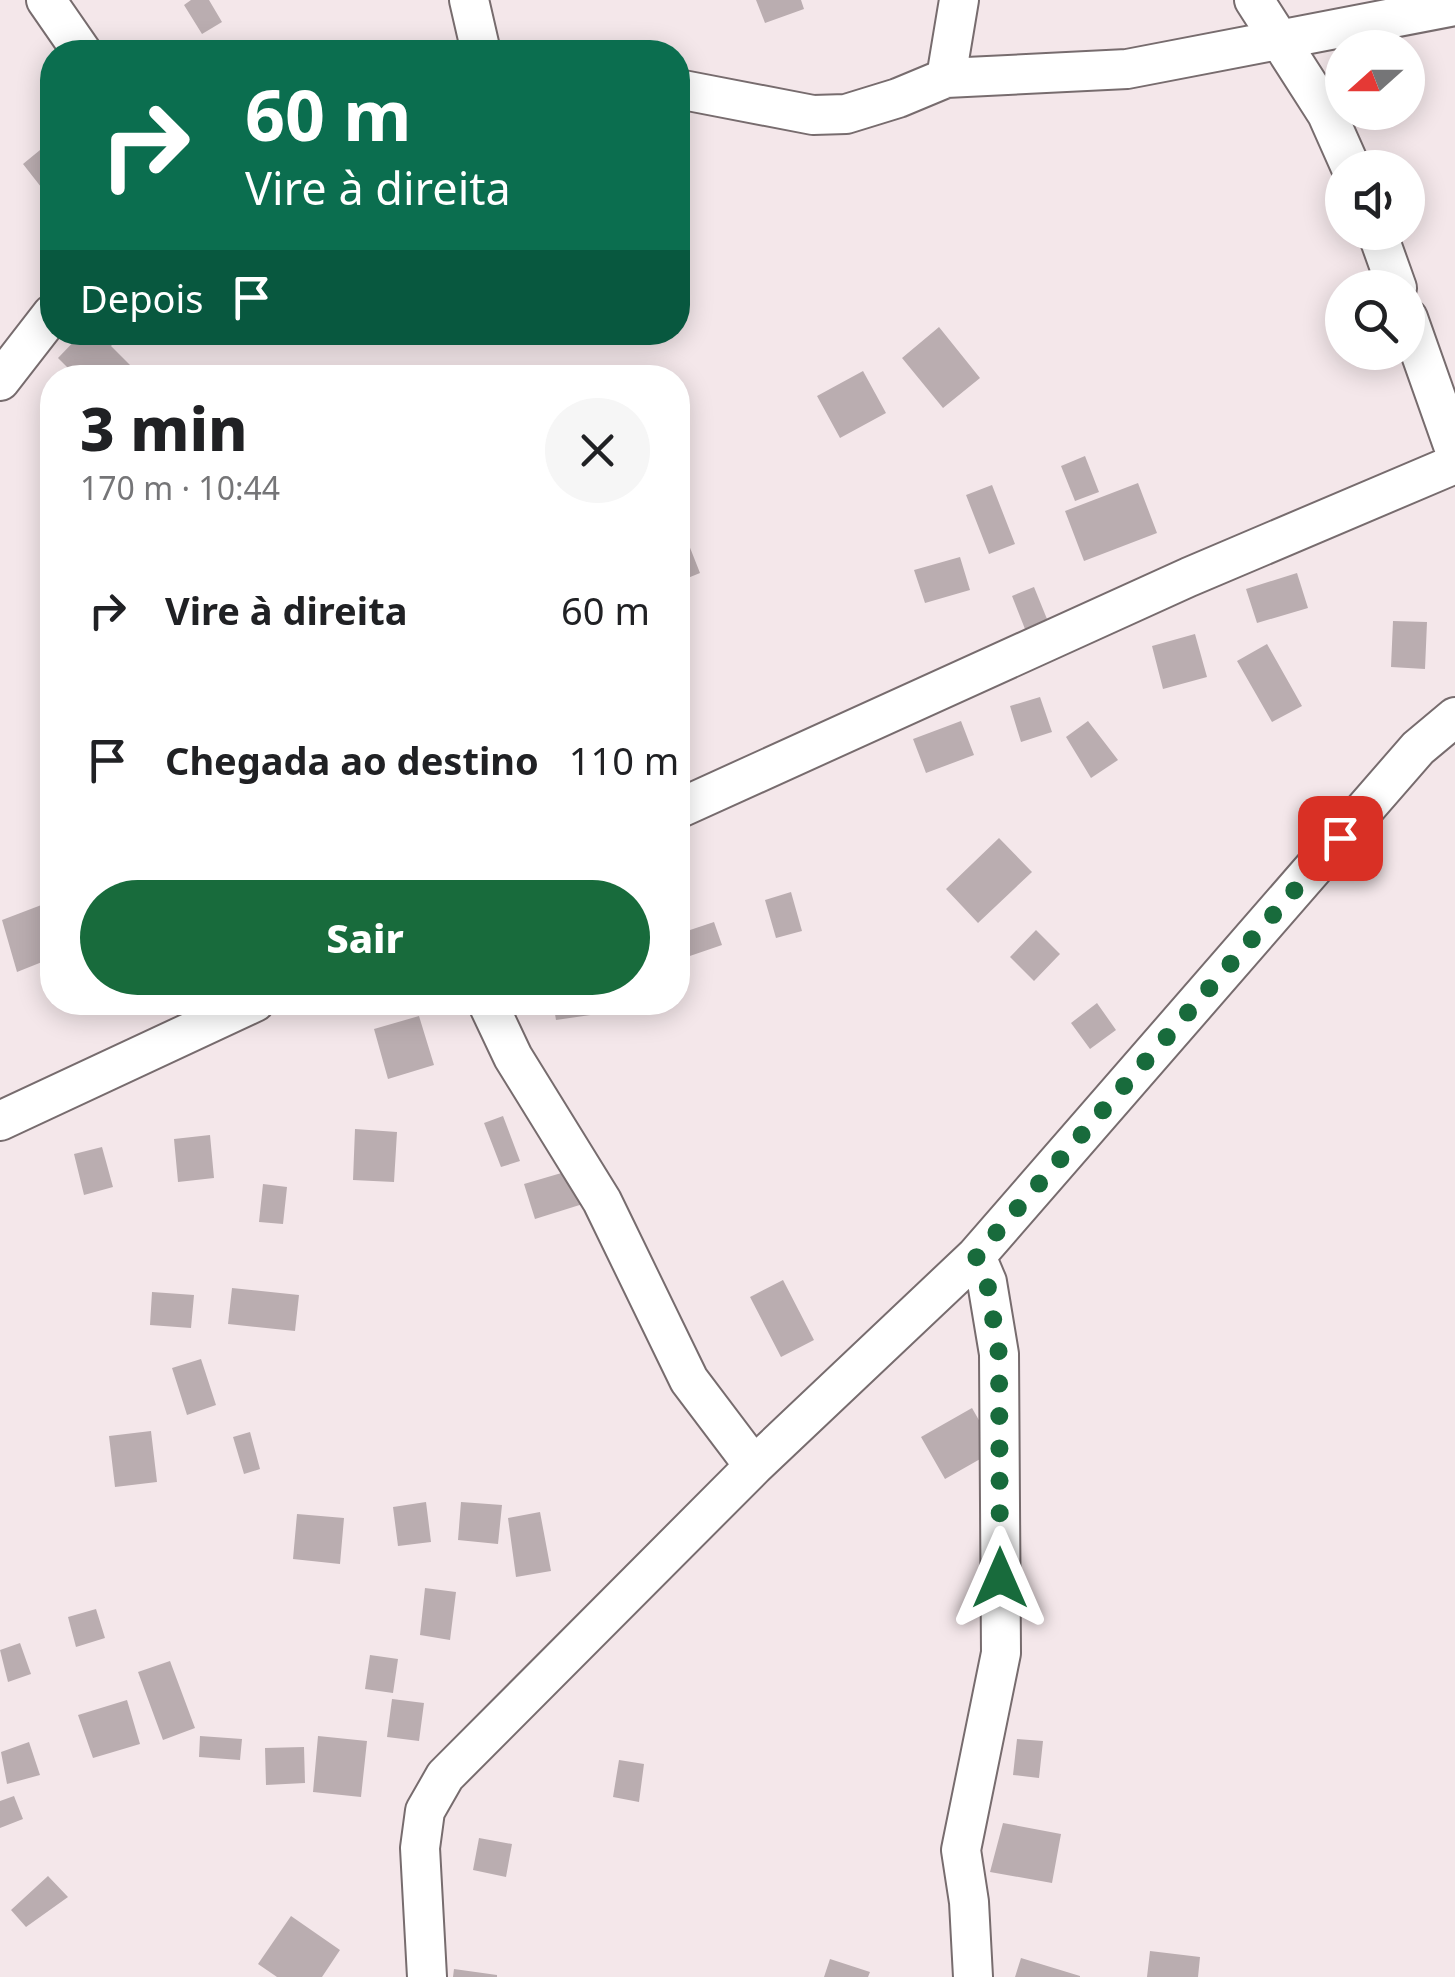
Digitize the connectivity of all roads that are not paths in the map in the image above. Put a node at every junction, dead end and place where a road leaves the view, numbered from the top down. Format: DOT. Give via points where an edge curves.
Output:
graph roads {
  1 [pos="46,0"];
  2 [pos="469,0"];
  3 [pos="959,0"];
  4 [pos="1254,0"];
  5 [pos="1455,6"];
  6 [pos="74,40"];
  7 [pos="479,40"];
  8 [pos="1280,40"];
  9 [pos="946,78"];
  10 [pos="690,91"];
  11 [pos="1343,150"];
  12 [pos="40,329"];
  13 [pos="1425,366"];
  14 [pos="0,381"];
  15 [pos="1455,451"];
  16 [pos="1455,464"];
  17 [pos="1455,717"];
  18 [pos="690,804"];
  19 [pos="227,1015"];
  20 [pos="493,1015"];
  21 [pos="0,1121"];
  22 [pos="976,1256"];
  23 [pos="754,1466"];
  24 [pos="427,1977"];
  25 [pos="973,1977"];
  1 -- 6 [label="street"];
  2 -- 7 [label="street"];
  3 -- 9 [label="street"];
  4 -- 8 [label="street"];
  5 -- 8 [label="street"];
  8 -- 9 [label="street" via="1127,69"];
  8 -- 11 [label="street"];
  9 -- 10 [label="street" via="846,114 813,115"];
  12 -- 14 [label="street"];
  13 -- 15 [label="street"];
  16 -- 18 [label="street"];
  17 -- 22 [label="street" via="1418,748"];
  19 -- 21 [label="street"];
  20 -- 23 [label="street" via="602,1202 689,1380"];
  22 -- 23 [label="street"];
  22 -- 25 [label="street" via="999,1354 1000,1653 961,1850"];
  23 -- 24 [label="street" via="445,1776 425,1811 420,1848"];
}
